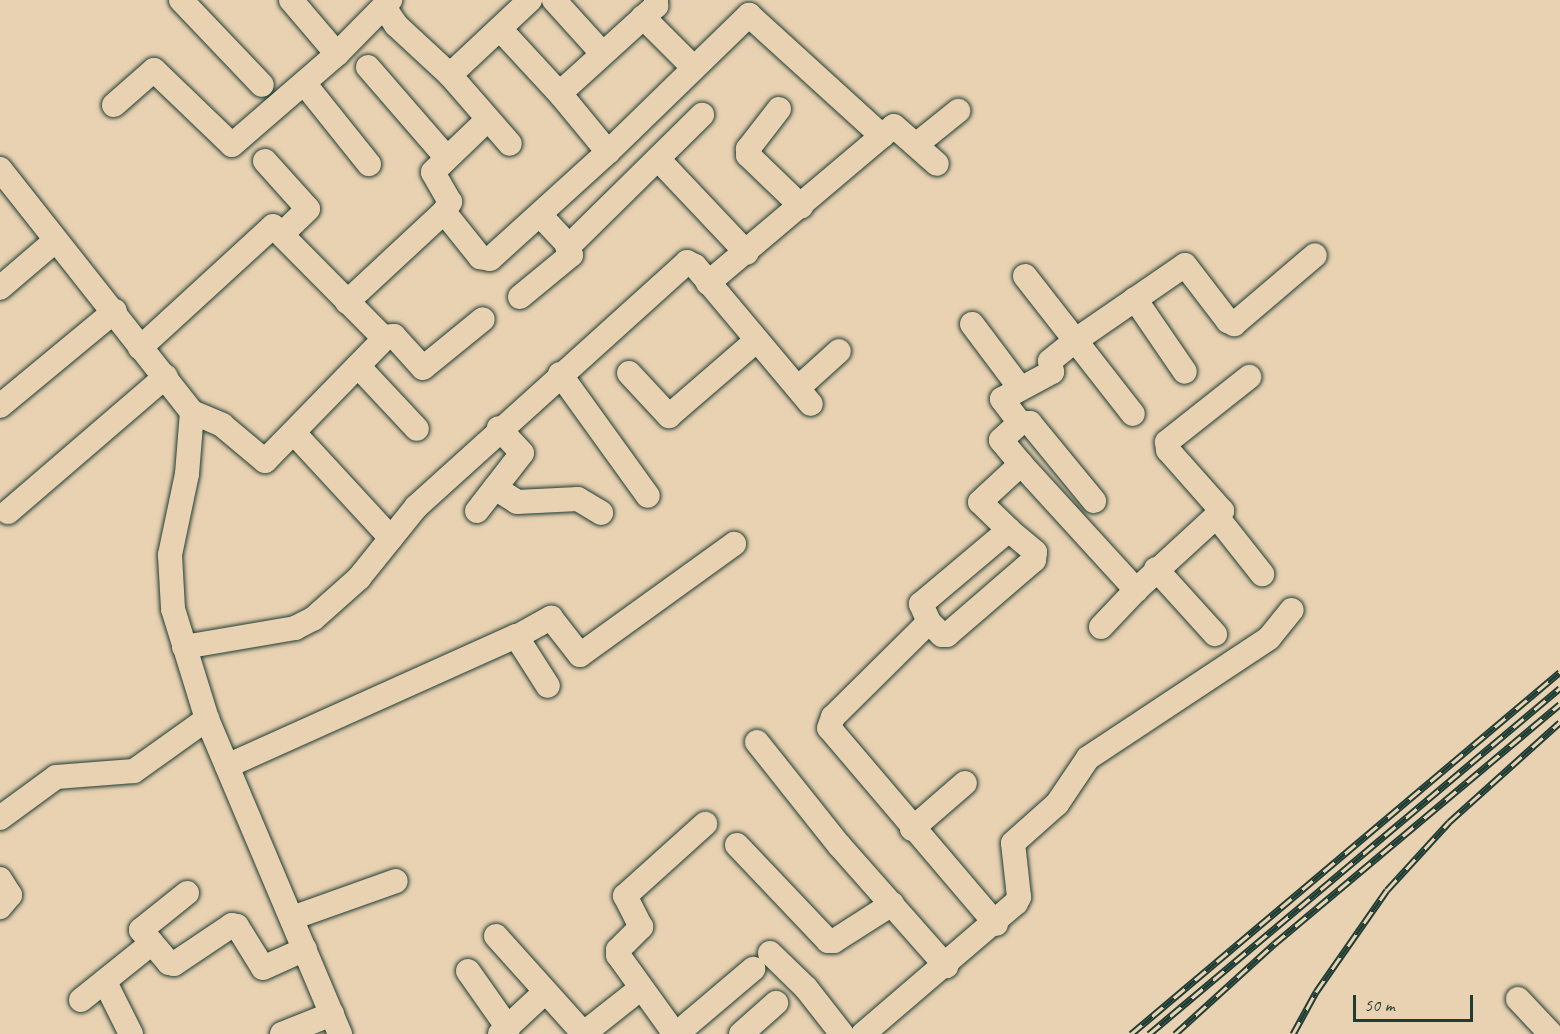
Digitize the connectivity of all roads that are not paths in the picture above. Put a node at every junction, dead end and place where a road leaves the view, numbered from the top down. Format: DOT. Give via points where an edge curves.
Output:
graph roads {
  1 [pos="181,0"];
  2 [pos="291,0"];
  3 [pos="530,0"];
  4 [pos="554,0"];
  5 [pos="387,4"];
  6 [pos="757,7"];
  7 [pos="650,9"];
  8 [pos="500,29"];
  9 [pos="602,53"];
  10 [pos="337,54"];
  11 [pos="368,67"];
  12 [pos="693,67"];
  13 [pos="450,75"];
  14 [pos="304,83"];
  15 [pos="262,85"];
  16 [pos="560,93"];
  17 [pos="114,105"];
  18 [pos="779,109"];
  19 [pos="957,111"];
  20 [pos="702,115"];
  21 [pos="488,119"];
  22 [pos="882,136"];
  23 [pos="510,144"];
  24 [pos="917,144"];
  25 [pos="608,152"];
  26 [pos="446,157"];
  27 [pos="658,159"];
  28 [pos="265,161"];
  29 [pos="369,164"];
  30 [pos="937,164"];
  31 [pos="0,169"];
  32 [pos="801,206"];
  33 [pos="444,212"];
  34 [pos="540,215"];
  35 [pos="283,234"];
  36 [pos="56,241"];
  37 [pos="567,246"];
  38 [pos="747,253"];
  39 [pos="1316,255"];
  40 [pos="1025,276"];
  41 [pos="708,283"];
  42 [pos="0,288"];
  43 [pos="520,297"];
  44 [pos="1135,299"];
  45 [pos="347,302"];
  46 [pos="115,311"];
  47 [pos="483,319"];
  48 [pos="972,324"];
  49 [pos="385,338"];
  50 [pos="757,340"];
  51 [pos="1076,340"];
  52 [pos="140,348"];
  53 [pos="839,351"];
  54 [pos="358,366"];
  55 [pos="1185,372"];
  56 [pos="629,373"];
  57 [pos="560,374"];
  58 [pos="166,376"];
  59 [pos="1249,377"];
  60 [pos="1020,388"];
  61 [pos="0,406"];
  62 [pos="192,412"];
  63 [pos="1133,414"];
  64 [pos="1020,423"];
  65 [pos="499,428"];
  66 [pos="417,429"];
  67 [pos="294,433"];
  68 [pos="1021,464"];
  69 [pos="495,488"];
  70 [pos="648,496"];
  71 [pos="1095,501"];
  72 [pos="477,511"];
  73 [pos="8,512"];
  74 [pos="601,513"];
  75 [pos="1217,517"];
  76 [pos="1009,530"];
  77 [pos="391,538"];
  78 [pos="734,544"];
  79 [pos="1156,570"];
  80 [pos="1262,574"];
  81 [pos="1137,590"];
  82 [pos="1292,610"];
  83 [pos="929,622"];
  84 [pos="1101,627"];
  85 [pos="1215,634"];
  86 [pos="518,636"];
  87 [pos="184,646"];
  88 [pos="549,686"];
  89 [pos="216,739"];
  90 [pos="757,742"];
  91 [pos="966,783"];
  92 [pos="0,818"];
  93 [pos="705,824"];
  94 [pos="912,829"];
  95 [pos="737,845"];
  96 [pos="0,879"];
  97 [pos="396,881"];
  98 [pos="187,894"];
  99 [pos="891,904"];
  100 [pos="0,907"];
  101 [pos="292,918"];
  102 [pos="996,924"];
  103 [pos="496,936"];
  104 [pos="152,943"];
  105 [pos="305,949"];
  106 [pos="946,966"];
  107 [pos="468,971"];
  108 [pos="105,982"];
  109 [pos="641,988"];
  110 [pos="545,992"];
  111 [pos="1518,999"];
  112 [pos="81,1000"];
  113 [pos="776,1003"];
  114 [pos="336,1024"];
  115 [pos="683,1031"];
  116 [pos="294,1032"];
  117 [pos="503,1032"];
  118 [pos="131,1034"];
  119 [pos="583,1034"];
  120 [pos="741,1034"];
  121 [pos="842,1034"];
  122 [pos="863,1034"];
  123 [pos="1551,1034"];
  1 -- 15 [label="street"];
  2 -- 10 [label="street"];
  3 -- 8 [label="street"];
  4 -- 9 [label="street"];
  5 -- 10 [label="street"];
  5 -- 13 [label="street" via="396,25"];
  6 -- 12 [label="street"];
  6 -- 22 [label="street"];
  7 -- 9 [label="street"];
  7 -- 12 [label="street"];
  8 -- 13 [label="street"];
  8 -- 16 [label="street"];
  9 -- 16 [label="street"];
  10 -- 14 [label="street"];
  11 -- 26 [label="street"];
  12 -- 25 [label="street"];
  13 -- 21 [label="street"];
  14 -- 17 [label="street" via="232,145 154,70"];
  14 -- 29 [label="street"];
  16 -- 25 [label="street"];
  18 -- 32 [label="street" via="748,149 748,155"];
  19 -- 24 [label="street"];
  20 -- 27 [label="street"];
  21 -- 23 [label="street"];
  21 -- 26 [label="street"];
  22 -- 24 [label="street" via="897,125"];
  22 -- 32 [label="street"];
  24 -- 30 [label="street"];
  25 -- 34 [label="street"];
  26 -- 33 [label="street" via="433,175 450,202"];
  27 -- 37 [label="street"];
  27 -- 38 [label="street"];
  28 -- 35 [label="street" via="308,209"];
  31 -- 36 [label="street"];
  32 -- 38 [label="street"];
  33 -- 34 [label="street" via="480,257 487,260"];
  33 -- 45 [label="street"];
  34 -- 37 [label="street"];
  35 -- 45 [label="street"];
  35 -- 52 [label="street" via="270,227"];
  36 -- 42 [label="street"];
  36 -- 46 [label="street"];
  37 -- 43 [label="street" via="571,255"];
  38 -- 41 [label="street"];
  39 -- 44 [label="street" via="1234,324 1185,265"];
  40 -- 51 [label="street"];
  41 -- 50 [label="street"];
  41 -- 57 [label="street" via="695,266 683,265"];
  44 -- 51 [label="street"];
  44 -- 55 [label="street"];
  45 -- 49 [label="street"];
  46 -- 52 [label="street"];
  46 -- 61 [label="street"];
  47 -- 49 [label="street" via="425,368 393,335"];
  48 -- 60 [label="street"];
  49 -- 54 [label="street"];
  50 -- 53 [label="street" via="804,396"];
  50 -- 56 [label="street" via="669,416"];
  51 -- 60 [label="street" via="1050,361 1052,372"];
  51 -- 63 [label="street"];
  52 -- 58 [label="street"];
  54 -- 66 [label="street"];
  54 -- 67 [label="street"];
  57 -- 65 [label="street"];
  57 -- 70 [label="street"];
  58 -- 62 [label="street"];
  58 -- 73 [label="street"];
  59 -- 75 [label="street" via="1167,442 1168,450 1221,508"];
  60 -- 64 [label="street" via="1002,399"];
  62 -- 67 [label="street" via="222,425 265,461"];
  62 -- 87 [label="street" via="194,434 188,474 170,555 173,609"];
  64 -- 68 [label="street" via="1001,438"];
  64 -- 71 [label="street" via="1030,423"];
  65 -- 69 [label="street" via="522,453"];
  65 -- 77 [label="street" via="416,507"];
  67 -- 77 [label="street"];
  68 -- 76 [label="street" via="980,502"];
  68 -- 81 [label="street"];
  69 -- 72 [label="street"];
  69 -- 74 [label="street" via="517,502 578,499"];
  75 -- 79 [label="street"];
  75 -- 80 [label="street"];
  76 -- 83 [label="street" via="921,604"];
  76 -- 83 [label="street" via="1035,552 1034,560 947,635"];
  77 -- 87 [label="street" via="359,578 304,625"];
  78 -- 86 [label="street" via="580,655 551,618"];
  79 -- 81 [label="street"];
  79 -- 85 [label="street"];
  81 -- 84 [label="street"];
  82 -- 102 [label="street" via="1269,638 1088,758 1057,804 1013,843 1019,897"];
  83 -- 94 [label="street" via="829,723 830,733"];
  86 -- 88 [label="street"];
  86 -- 89 [label="street" via="324,719"];
  87 -- 89 [label="street"];
  89 -- 92 [label="street" via="134,771 56,777"];
  89 -- 101 [label="street"];
  90 -- 99 [label="street"];
  91 -- 94 [label="street"];
  93 -- 109 [label="street" via="624,896 641,927 617,952"];
  94 -- 102 [label="street"];
  95 -- 99 [label="street" via="828,941 834,941"];
  96 -- 100 [label="street" via="10,895"];
  97 -- 101 [label="street"];
  98 -- 104 [label="street" via="142,929"];
  99 -- 106 [label="street"];
  101 -- 105 [label="street"];
  102 -- 106 [label="street"];
  103 -- 110 [label="street"];
  104 -- 105 [label="street" via="174,964 232,925 237,926 263,968"];
  104 -- 108 [label="street"];
  105 -- 114 [label="street"];
  106 -- 122 [label="street"];
  107 -- 117 [label="street"];
  108 -- 112 [label="street"];
  108 -- 118 [label="street"];
  109 -- 115 [label="street"];
  109 -- 119 [label="street"];
  110 -- 117 [label="street"];
  110 -- 119 [label="street"];
  111 -- 123 [label="street"];
  113 -- 120 [label="street"];
  114 -- 116 [label="street"];
  115 -- 121 [label="street" via="761,961 806,988"];
}
